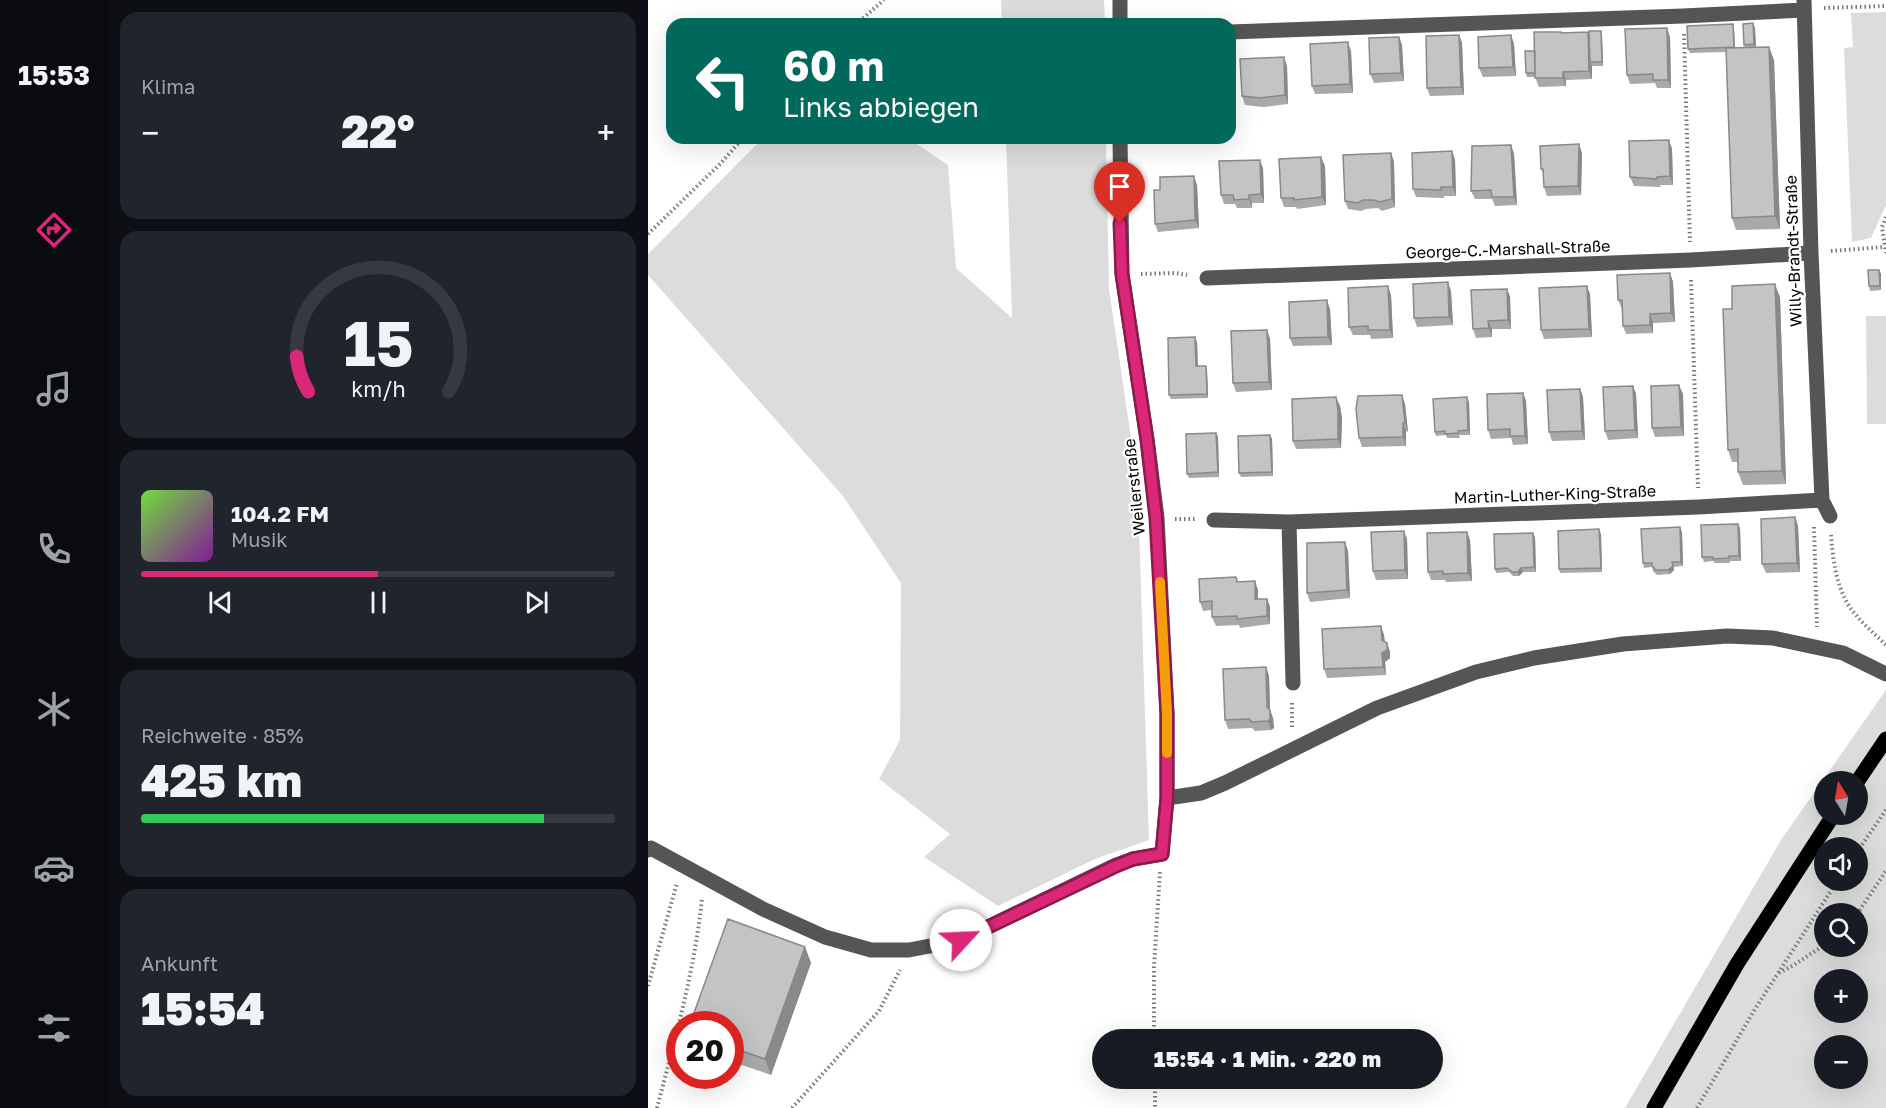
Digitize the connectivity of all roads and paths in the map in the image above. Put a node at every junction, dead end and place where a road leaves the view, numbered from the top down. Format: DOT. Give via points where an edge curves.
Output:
graph roads {
  1 [pos="884,0"];
  2 [pos="1120,0"];
  3 [pos="1804,5"];
  4 [pos="1886,6"];
  5 [pos="1683,16"];
  6 [pos="863,18"];
  7 [pos="1120,18"];
  8 [pos="1236,32"];
  9 [pos="737,144"];
  10 [pos="1120,144"];
  11 [pos="1886,217"];
  12 [pos="648,234"];
  13 [pos="1884,247"];
  14 [pos="1811,253"];
  15 [pos="1886,253"];
  16 [pos="1691,260"];
  17 [pos="1122,274"];
  18 [pos="1207,278"];
  19 [pos="1821,500"];
  20 [pos="1698,507"];
  21 [pos="1830,516"];
  22 [pos="1156,518"];
  23 [pos="1214,520"];
  24 [pos="1289,522"];
  25 [pos="1886,645"];
  26 [pos="1817,646"];
  27 [pos="1886,674"];
  28 [pos="1293,683"];
  29 [pos="1886,739"];
  30 [pos="1294,750"];
  31 [pos="1864,771"];
  32 [pos="1167,798"];
  33 [pos="1886,810"];
  34 [pos="1827,825"];
  35 [pos="1867,837"];
  36 [pos="648,850"];
  37 [pos="1162,854"];
  38 [pos="681,865"];
  39 [pos="1886,871"];
  40 [pos="704,877"];
  41 [pos="1831,891"];
  42 [pos="1864,903"];
  43 [pos="909,950"];
  44 [pos="1814,952"];
  45 [pos="1778,974"];
  46 [pos="648,986"];
  47 [pos="1154,1029"];
  48 [pos="1155,1089"];
  49 [pos="657,1108"];
  50 [pos="792,1108"];
  51 [pos="1155,1108"];
  52 [pos="1654,1108"];
  53 [pos="1697,1108"];
  1 -- 6 [label="path"];
  2 -- 7 [label="street"];
  3 -- 4 [label="path"];
  3 -- 5 [label="street"];
  3 -- 14 [label="street, Willy-Brandt-Straße"];
  5 -- 8 [label="street"];
  5 -- 16 [label="path"];
  9 -- 12 [label="path"];
  10 -- 17 [label="street, Weilerstraße"];
  11 -- 13 [label="path" via="1882,227"];
  13 -- 14 [label="path"];
  13 -- 15 [label="path"];
  14 -- 16 [label="street, George-C.-Marshall-Straße"];
  14 -- 19 [label="street, Willy-Brandt-Straße"];
  16 -- 18 [label="street, George-C.-Marshall-Straße"];
  16 -- 20 [label="path"];
  17 -- 18 [label="path" via="1175,273"];
  17 -- 22 [label="street, Weilerstraße"];
  19 -- 20 [label="street, Martin-Luther-King-Straße"];
  19 -- 21 [label="street"];
  19 -- 26 [label="path" via="1814,521"];
  20 -- 24 [label="street, Martin-Luther-King-Straße"];
  21 -- 25 [label="path" via="1836,573 1845,598 1854,614"];
  22 -- 23 [label="path"];
  22 -- 32 [label="street, Weilerstraße" via="1167,714"];
  23 -- 24 [label="street, Martin-Luther-King-Straße"];
  24 -- 28 [label="street"];
  26 -- 27 [label="street" via="1843,653"];
  26 -- 30 [label="street" via="1773,638 1727,636 1623,644 1534,658 1476,672 1377,708"];
  28 -- 30 [label="path"];
  29 -- 31 [label="main road"];
  30 -- 32 [label="street" via="1200,793"];
  32 -- 37 [label="street, Weilerstraße"];
  33 -- 35 [label="path"];
  34 -- 52 [label="main road" via="1737,964"];
  36 -- 38 [label="street" via="651,848"];
  37 -- 43 [label="street" via="1116,866 961,940"];
  37 -- 47 [label="path"];
  38 -- 40 [label="street"];
  38 -- 46 [label="path"];
  39 -- 42 [label="path"];
  40 -- 43 [label="street" via="825,937 871,950"];
  40 -- 49 [label="path" via="700,924 684,1008"];
  41 -- 45 [label="path"];
  43 -- 50 [label="path" via="879,1011"];
  44 -- 45 [label="path"];
  45 -- 53 [label="path"];
  48 -- 51 [label="path"];
}
